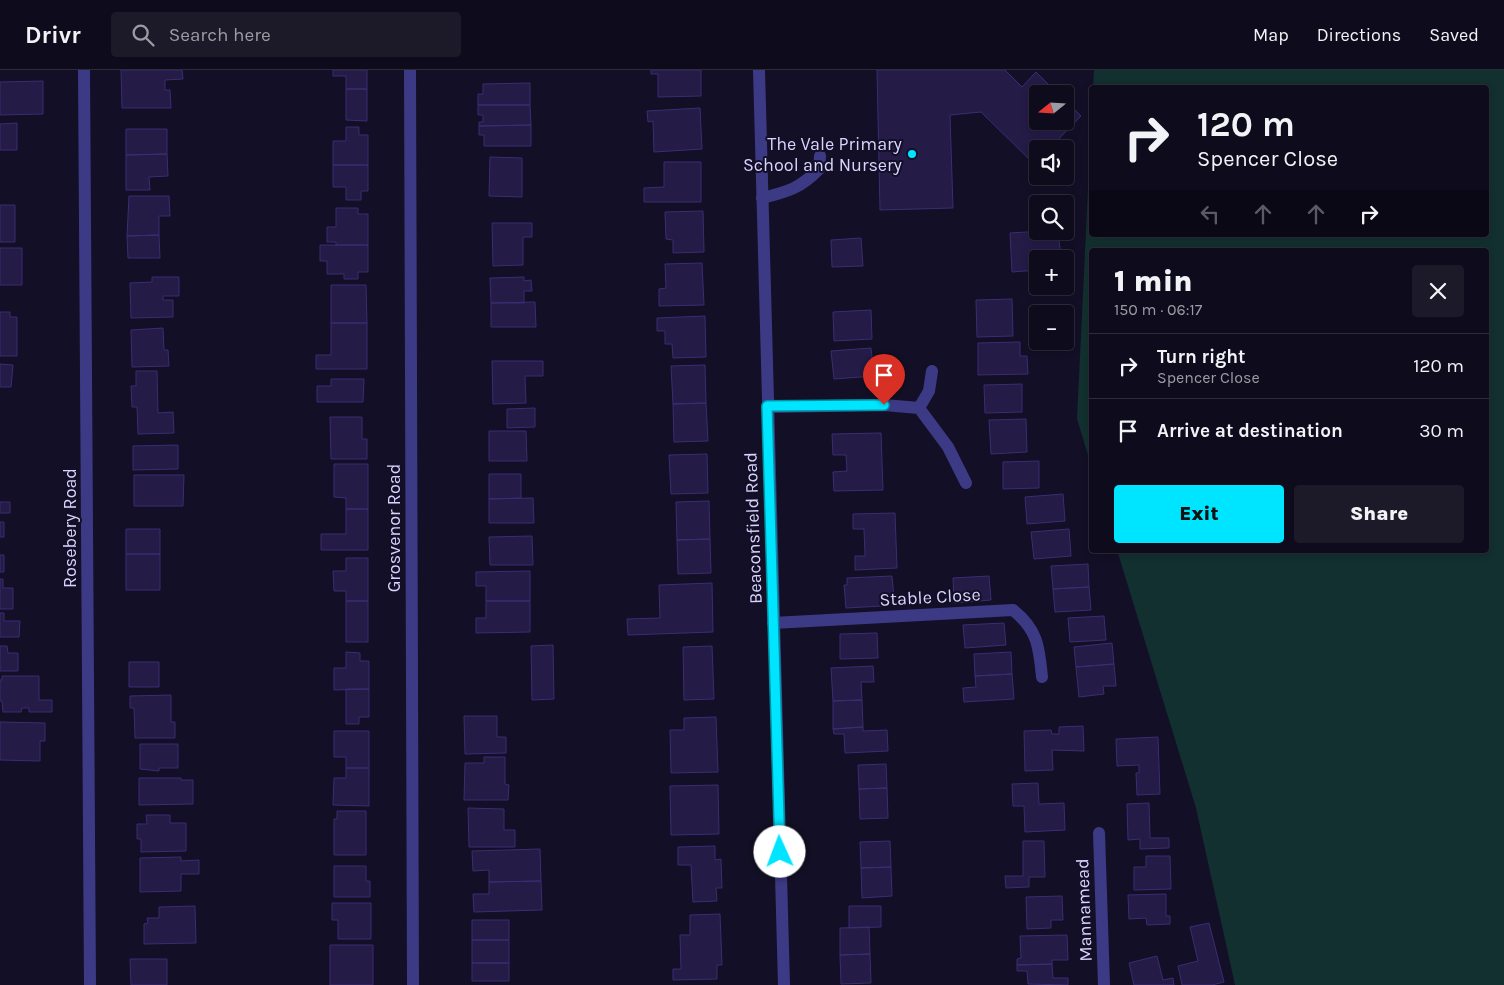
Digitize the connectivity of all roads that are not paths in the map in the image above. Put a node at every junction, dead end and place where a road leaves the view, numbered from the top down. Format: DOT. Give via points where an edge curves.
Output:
graph roads {
  1 [pos="84,70"];
  2 [pos="410,70"];
  3 [pos="759,70"];
  4 [pos="820,156"];
  5 [pos="762,198"];
  6 [pos="932,371"];
  7 [pos="767,406"];
  8 [pos="919,408"];
  9 [pos="966,483"];
  10 [pos="773,623"];
  11 [pos="1042,677"];
  12 [pos="1099,833"];
  13 [pos="90,985"];
  14 [pos="412,985"];
  15 [pos="784,985"];
  16 [pos="1104,985"];
  1 -- 13 [label="street, Rosebery Road"];
  2 -- 14 [label="street, Grosvenor Road"];
  3 -- 5 [label="street, Beaconsfield Road"];
  4 -- 5 [label="street" via="819,169 806,183"];
  5 -- 7 [label="street, Beaconsfield Road"];
  6 -- 8 [label="street" via="929,391"];
  7 -- 8 [label="street" via="884,405"];
  7 -- 10 [label="street, Beaconsfield Road"];
  8 -- 9 [label="street" via="948,448"];
  10 -- 11 [label="street, Stable Close" via="1013,610 1024,618 1039,645"];
  10 -- 15 [label="street, Beaconsfield Road"];
  12 -- 16 [label="street, Mannamead"];
}
